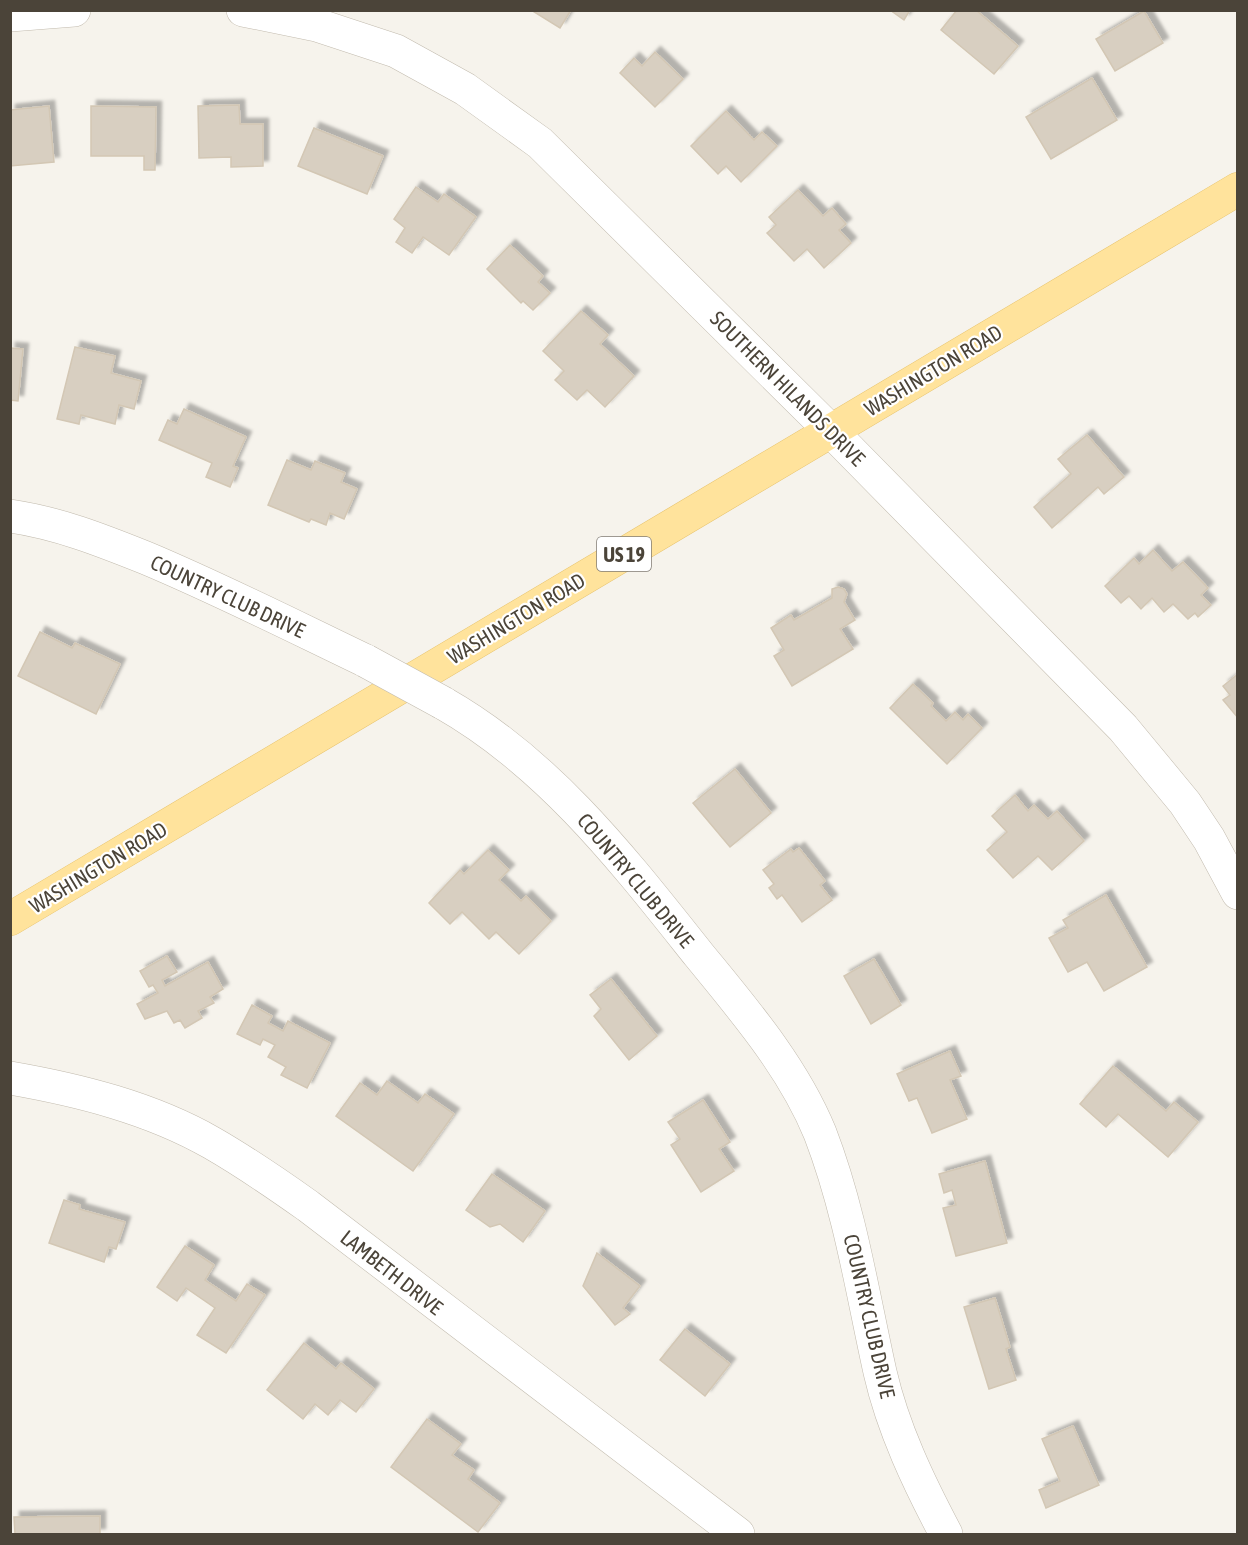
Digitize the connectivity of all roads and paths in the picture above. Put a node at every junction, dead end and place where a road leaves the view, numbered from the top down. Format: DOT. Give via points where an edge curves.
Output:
graph roads {
  1 [pos="74,10"];
  2 [pos="243,10"];
  3 [pos="10,15"];
  4 [pos="1238,189"];
  5 [pos="831,431"];
  6 [pos="10,516"];
  7 [pos="1238,893"];
  8 [pos="10,919"];
  9 [pos="10,1078"];
  10 [pos="738,1534"];
  11 [pos="945,1534"];
  1 -- 3 [label="street"];
  2 -- 5 [label="street, SOUTHERN HILANDS DRIVE" via="317,25 396,51 503,114 574,174"];
  4 -- 5 [label="main road, WASHINGTON ROAD / US 19"];
  5 -- 7 [label="street, SOUTHERN HILANDS DRIVE" via="1158,766 1209,838"];
  5 -- 8 [label="main road, WASHINGTON ROAD / US 19"];
  6 -- 11 [label="street, COUNTRY CLUB DRIVE, bridge" via="38,520 112,545 188,576 366,661 504,742 596,830 766,1040 819,1132 843,1202 880,1374 903,1444"];
  9 -- 10 [label="street, LAMBETH DRIVE" via="97,1097 145,1113 234,1156 308,1206"];
}
